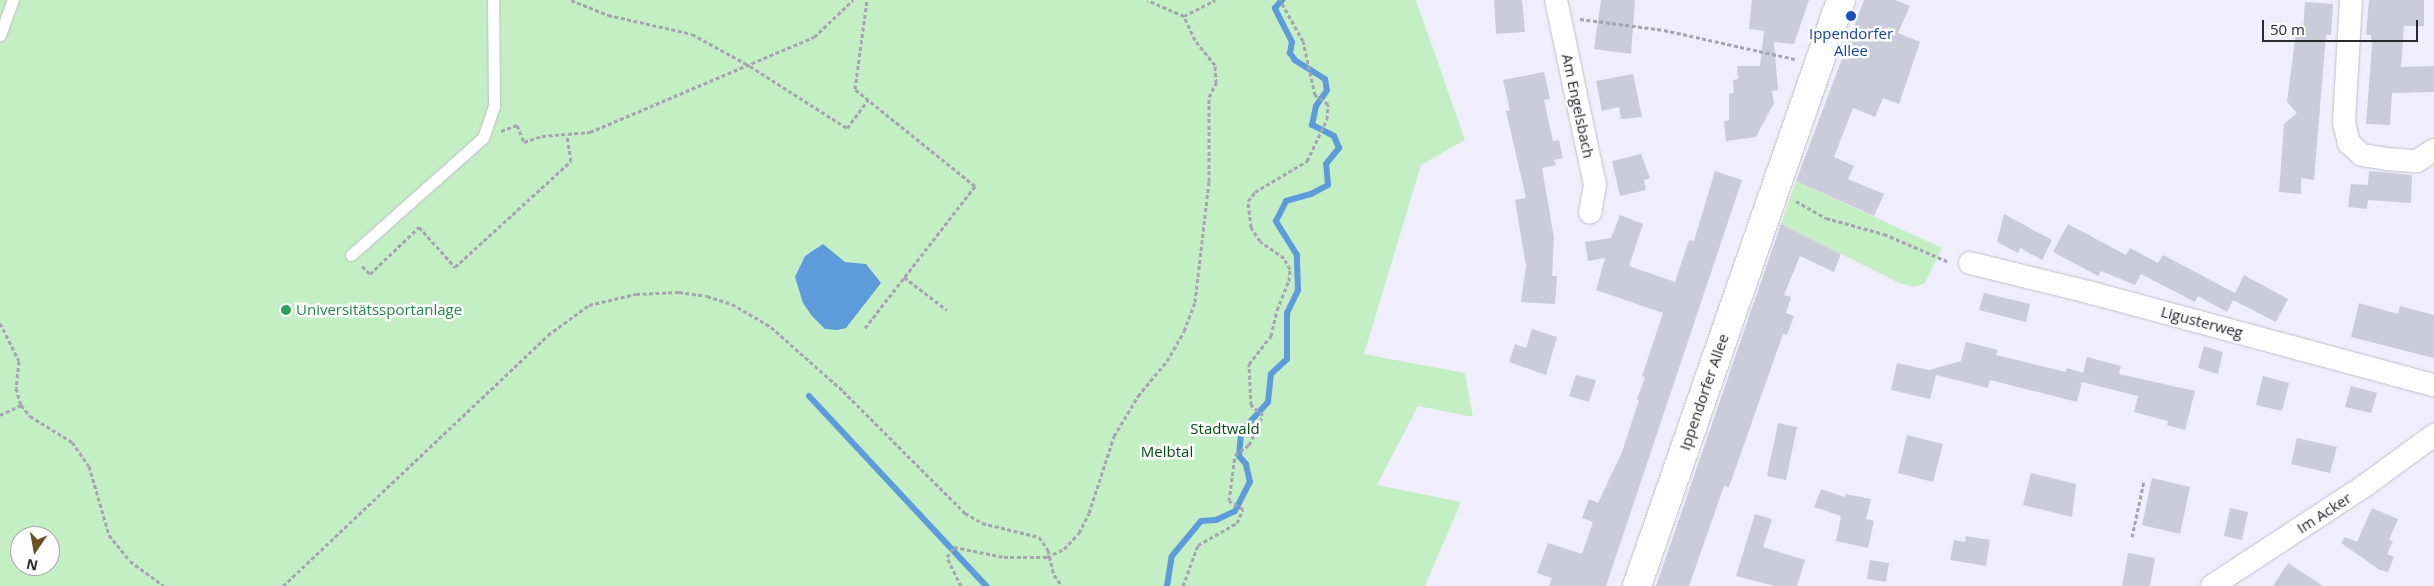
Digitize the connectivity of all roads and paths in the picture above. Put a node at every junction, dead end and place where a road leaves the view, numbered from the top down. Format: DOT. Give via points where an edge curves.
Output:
graph roads {
  1 [pos="13,0"];
  2 [pos="493,0"];
  3 [pos="571,0"];
  4 [pos="853,0"];
  5 [pos="867,0"];
  6 [pos="1147,0"];
  7 [pos="1215,0"];
  8 [pos="1280,0"];
  9 [pos="1841,0"];
  10 [pos="2351,0"];
  11 [pos="1558,9"];
  12 [pos="1184,16"];
  13 [pos="0,35"];
  14 [pos="1801,60"];
  15 [pos="750,66"];
  16 [pos="868,100"];
  17 [pos="566,135"];
  18 [pos="483,138"];
  19 [pos="2434,150"];
  20 [pos="1791,199"];
  21 [pos="1590,213"];
  22 [pos="351,255"];
  23 [pos="1947,261"];
  24 [pos="1970,263"];
  25 [pos="904,277"];
  26 [pos="947,310"];
  27 [pos="0,323"];
  28 [pos="865,328"];
  29 [pos="2434,385"];
  30 [pos="20,405"];
  31 [pos="0,415"];
  32 [pos="2434,435"];
  33 [pos="2144,481"];
  34 [pos="2132,537"];
  35 [pos="1047,557"];
  36 [pos="164,586"];
  37 [pos="283,586"];
  38 [pos="961,586"];
  39 [pos="1062,586"];
  40 [pos="1183,586"];
  41 [pos="1636,586"];
  42 [pos="2212,586"];
  1 -- 13 [label="lane"];
  2 -- 18 [label="lane" via="494,106"];
  3 -- 15 [label="path" via="608,15 692,34"];
  4 -- 15 [label="path" via="814,38"];
  5 -- 16 [label="path" via="855,89"];
  6 -- 12 [label="path"];
  7 -- 12 [label="path"];
  8 -- 40 [label="path" via="1303,42 1308,73 1315,94 1326,103 1327,119 1307,161 1255,192 1248,201 1251,226 1260,241 1284,258 1290,269 1289,281 1271,336 1249,364 1251,405 1263,415 1249,445 1235,455 1229,501 1243,509 1237,523 1198,545"];
  9 -- 41 [label="street, Ippendorfer Allee"];
  10 -- 19 [label="street" via="2344,124 2349,143 2362,155 2386,159 2417,161"];
  11 -- 14 [label="path"];
  11 -- 21 [label="street, Am Engelsbach" via="1594,185"];
  12 -- 35 [label="path" via="1195,40 1215,65 1216,84 1209,97 1209,181 1195,302 1167,361 1138,396 1114,436 1089,513 1079,533 1064,549"];
  15 -- 16 [label="path" via="847,128"];
  15 -- 17 [label="path" via="590,132"];
  16 -- 25 [label="path" via="975,186"];
  17 -- 18 [label="path" via="524,142 517,125"];
  17 -- 22 [label="path" via="571,161 455,266 418,224 370,274"];
  18 -- 22 [label="lane"];
  20 -- 23 [label="path" via="1826,218 1884,234"];
  24 -- 29 [label="street, Ligusterweg"];
  25 -- 26 [label="path"];
  25 -- 28 [label="path"];
  27 -- 30 [label="path" via="19,361 16,388"];
  30 -- 31 [label="path"];
  30 -- 36 [label="path" via="30,416 72,442 89,466 109,535 130,561"];
  32 -- 42 [label="street, Im Acker" via="2363,488"];
  33 -- 34 [label="path"];
  35 -- 37 [label="path" via="1048,550 1039,537 982,523 965,513 843,391 771,327 732,304 679,292 636,294 589,305 548,335"];
  35 -- 38 [label="path" via="1004,556 954,547 947,554"];
  35 -- 39 [label="path"];
}
